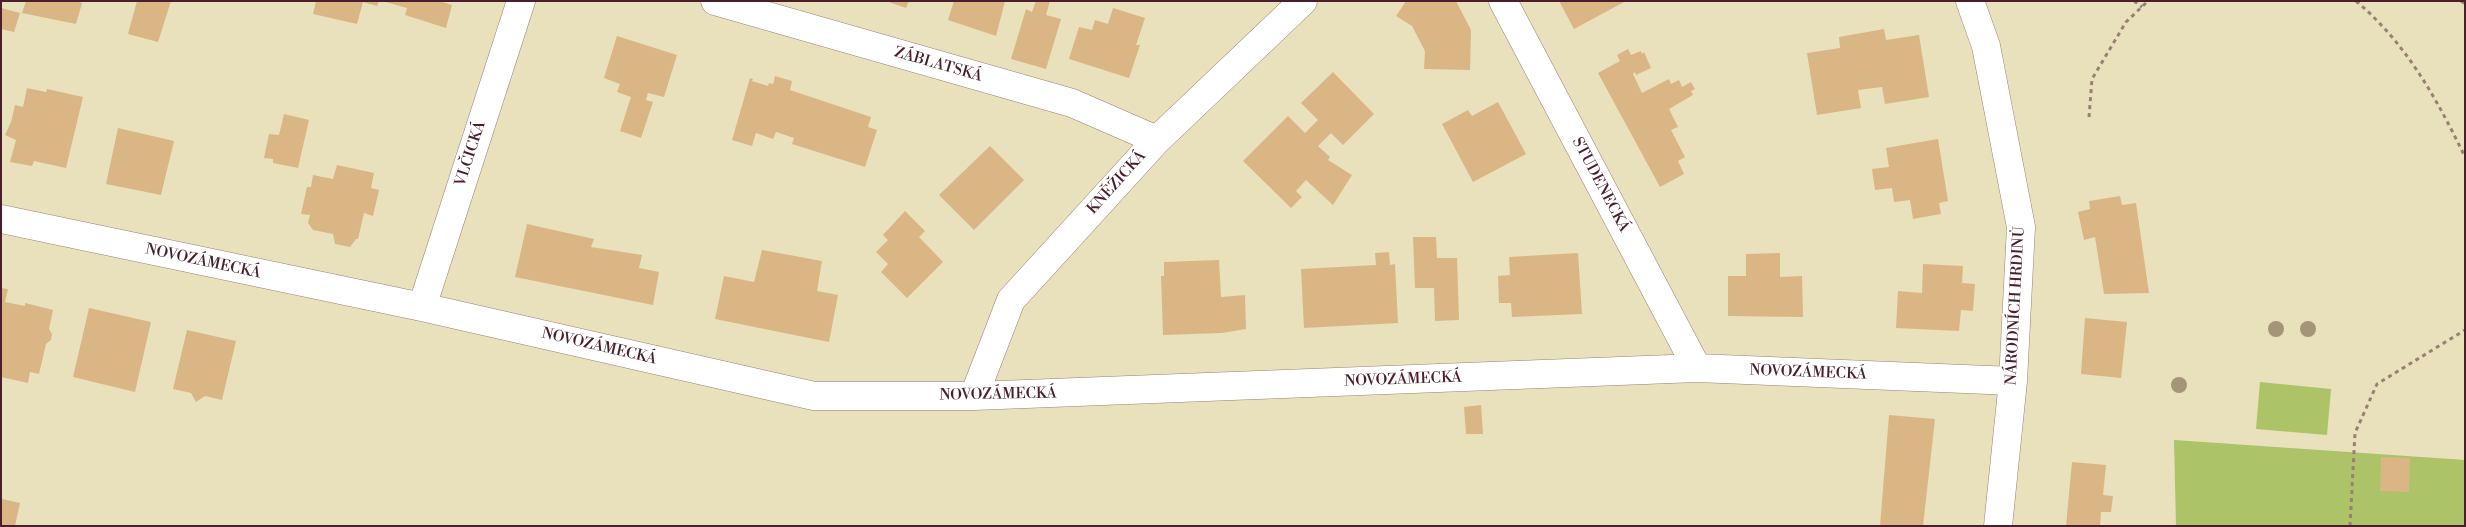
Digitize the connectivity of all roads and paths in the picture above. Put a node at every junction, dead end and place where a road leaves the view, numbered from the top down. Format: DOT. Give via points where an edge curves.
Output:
graph roads {
  1 [pos="521,1"];
  2 [pos="715,1"];
  3 [pos="1304,1"];
  4 [pos="1503,1"];
  5 [pos="1970,1"];
  6 [pos="2134,1"];
  7 [pos="2148,1"];
  8 [pos="2356,1"];
  9 [pos="2461,1"];
  10 [pos="2465,4"];
  11 [pos="2142,7"];
  12 [pos="2089,117"];
  13 [pos="1157,140"];
  14 [pos="2465,157"];
  15 [pos="1,219"];
  16 [pos="422,307"];
  17 [pos="2465,330"];
  18 [pos="1697,368"];
  19 [pos="2013,381"];
  20 [pos="974,396"];
  21 [pos="1998,526"];
  22 [pos="2350,526"];
  1 -- 16 [label="street, VLČICKÁ"];
  2 -- 13 [label="street, ZÁBLATSKÁ" via="1072,103"];
  3 -- 13 [label="street, KNĚŽICKÁ"];
  4 -- 18 [label="street, STUDENECKÁ"];
  5 -- 19 [label="street, NÁRODNÍCH HRDINŮ" via="1986,46 2021,227"];
  6 -- 11 [label="path"];
  7 -- 11 [label="path"];
  8 -- 14 [label="path" via="2377,19 2415,66"];
  9 -- 10 [label="path"];
  11 -- 12 [label="path" via="2126,22 2092,79"];
  13 -- 20 [label="street, KNĚŽICKÁ" via="1011,300"];
  15 -- 16 [label="street, NOVOZÁMECKÁ"];
  16 -- 20 [label="street, NOVOZÁMECKÁ" via="814,396"];
  17 -- 22 [label="path" via="2377,384 2355,433"];
  18 -- 19 [label="street, NOVOZÁMECKÁ"];
  18 -- 20 [label="street, NOVOZÁMECKÁ"];
  19 -- 21 [label="street, NÁRODNÍCH HRDINŮ"];
}
